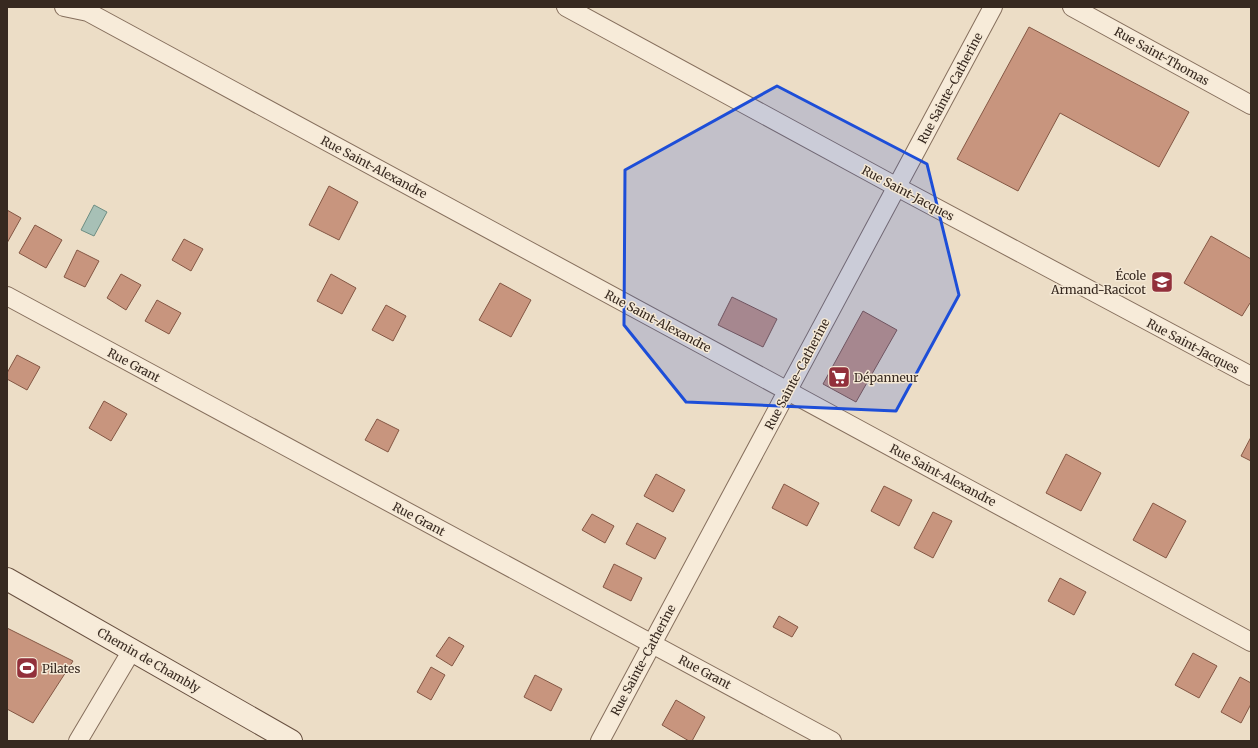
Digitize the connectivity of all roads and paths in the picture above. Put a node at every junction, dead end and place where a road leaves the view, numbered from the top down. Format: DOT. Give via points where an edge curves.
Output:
graph roads {
  1 [pos="64,7"];
  2 [pos="566,7"];
  3 [pos="994,7"];
  4 [pos="1072,7"];
  5 [pos="1251,105"];
  6 [pos="897,187"];
  7 [pos="7,296"];
  8 [pos="1251,376"];
  9 [pos="788,391"];
  10 [pos="7,579"];
  11 [pos="1251,642"];
  12 [pos="652,644"];
  13 [pos="132,650"];
  14 [pos="78,741"];
  15 [pos="291,741"];
  16 [pos="600,741"];
  17 [pos="832,741"];
  1 -- 9 [label="street, Rue Saint-Alexandre" via="88,12"];
  2 -- 6 [label="street, Rue Saint-Jacques"];
  3 -- 6 [label="street, Rue Sainte-Catherine"];
  4 -- 5 [label="street, Rue Saint-Thomas"];
  6 -- 8 [label="street, Rue Saint-Jacques"];
  6 -- 9 [label="street, Rue Sainte-Catherine"];
  7 -- 12 [label="street, Rue Grant"];
  9 -- 11 [label="street, Rue Saint-Alexandre"];
  9 -- 12 [label="street, Rue Sainte-Catherine"];
  10 -- 13 [label="main road, Chemin de Chambly"];
  12 -- 16 [label="street, Rue Sainte-Catherine"];
  12 -- 17 [label="street, Rue Grant"];
  13 -- 14 [label="street"];
  13 -- 15 [label="main road, Chemin de Chambly"];
}
